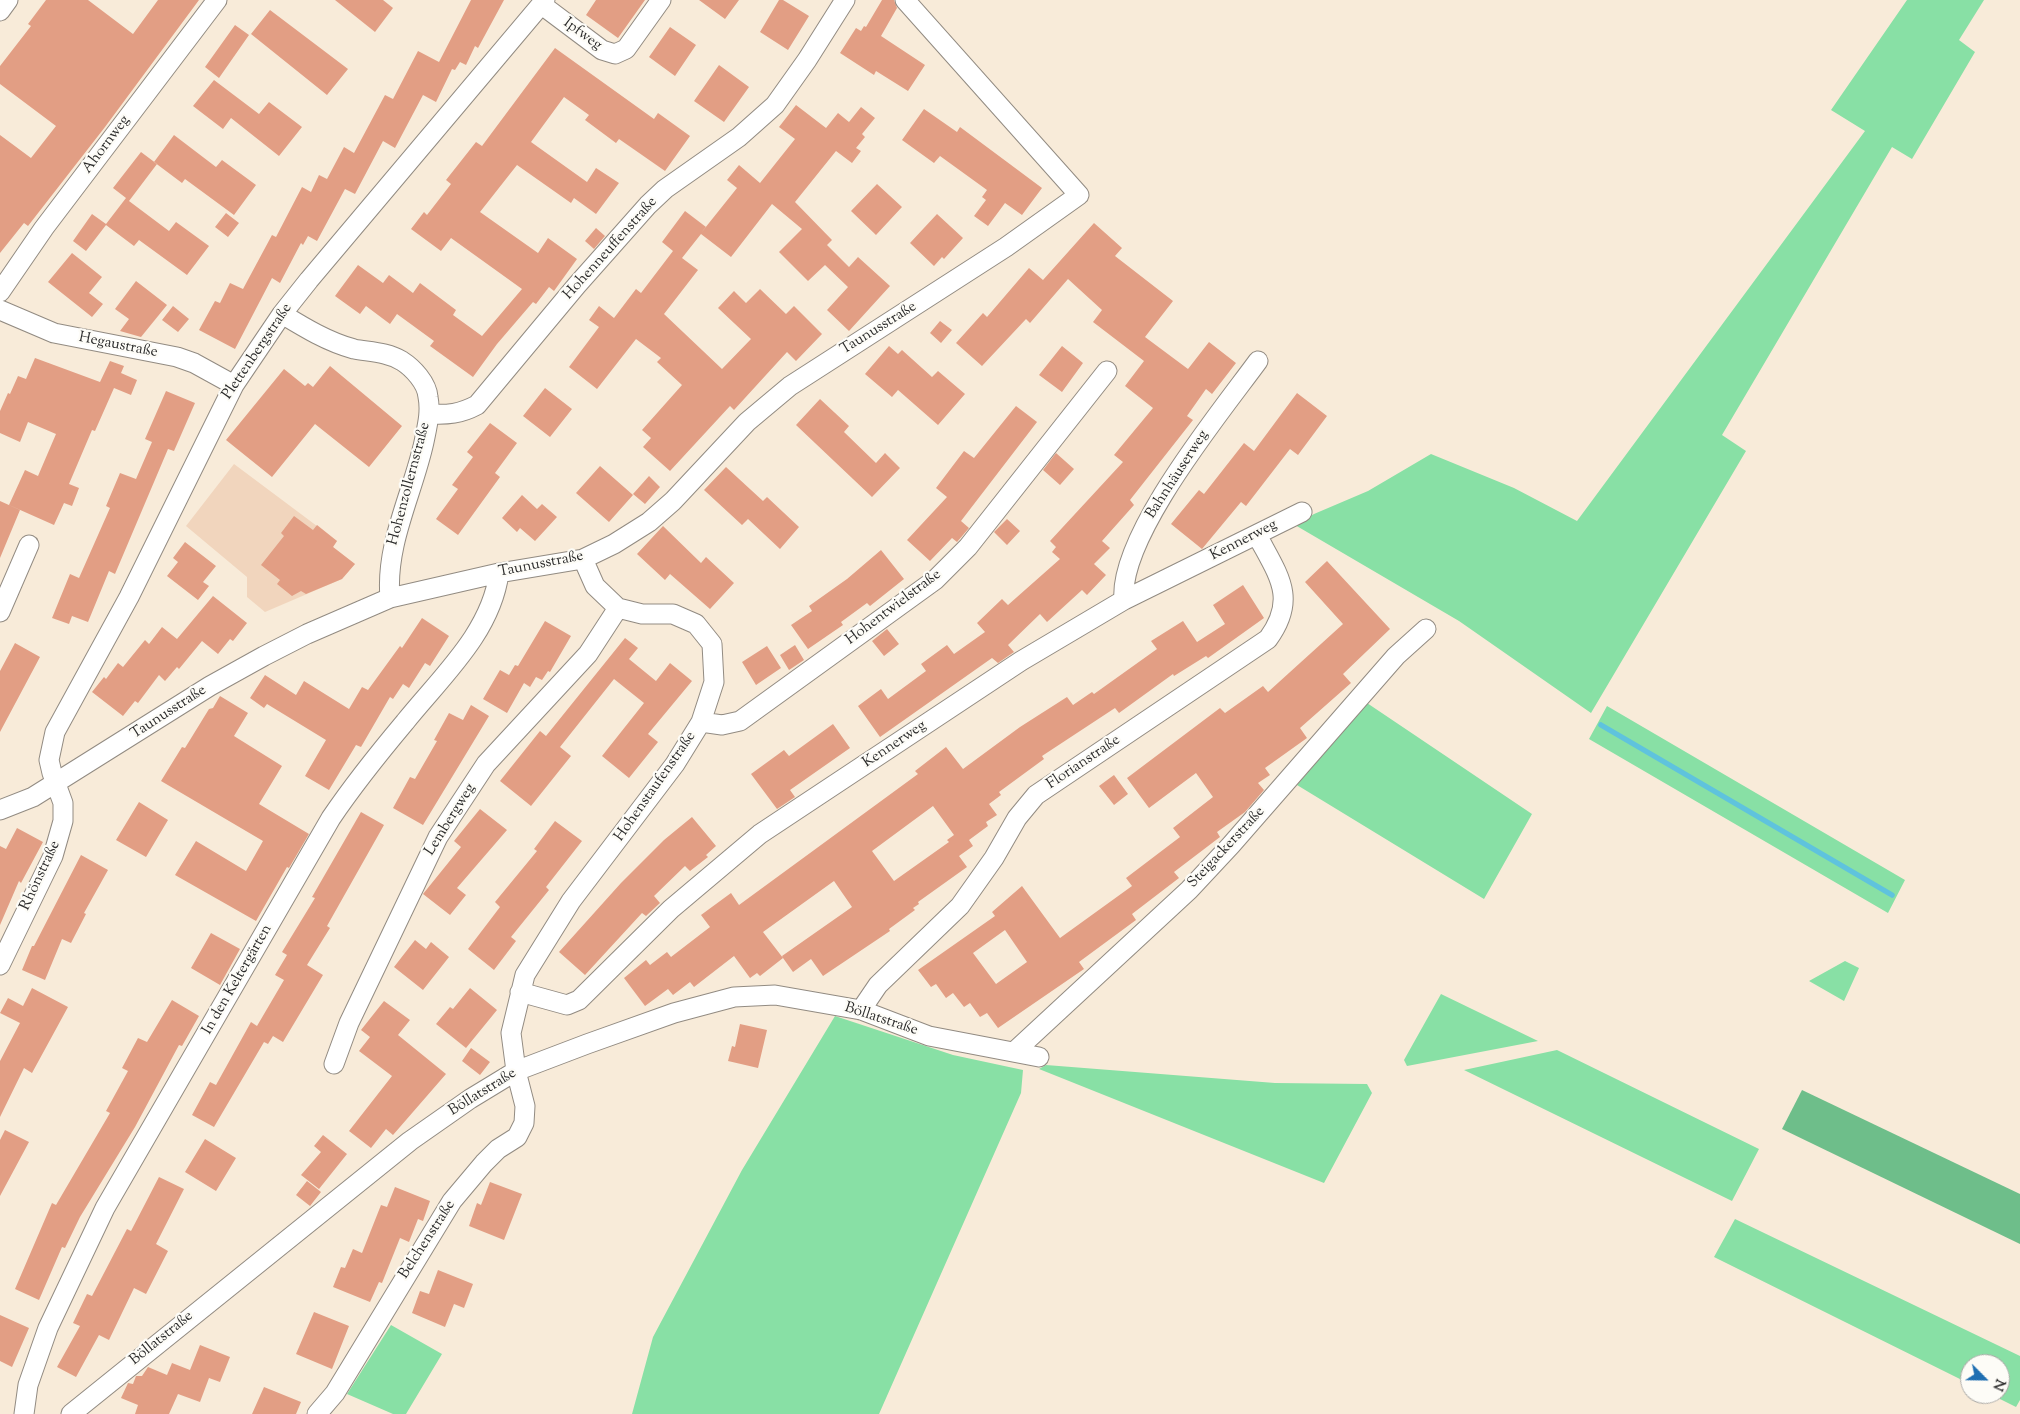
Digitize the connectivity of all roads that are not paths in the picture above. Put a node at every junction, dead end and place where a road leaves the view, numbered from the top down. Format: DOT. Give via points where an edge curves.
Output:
graph roads {
  1 [pos="8,0"];
  2 [pos="218,0"];
  3 [pos="661,0"];
  4 [pos="845,0"];
  5 [pos="905,0"];
  6 [pos="544,2"];
  7 [pos="0,11"];
  8 [pos="0,292"];
  9 [pos="0,310"];
  10 [pos="282,314"];
  11 [pos="1258,361"];
  12 [pos="1106,371"];
  13 [pos="234,385"];
  14 [pos="430,414"];
  15 [pos="1302,512"];
  16 [pos="1257,535"];
  17 [pos="30,545"];
  18 [pos="583,559"];
  19 [pos="499,573"];
  20 [pos="390,598"];
  21 [pos="1124,600"];
  22 [pos="618,608"];
  23 [pos="0,612"];
  24 [pos="1426,629"];
  25 [pos="701,722"];
  26 [pos="56,784"];
  27 [pos="0,810"];
  28 [pos="0,964"];
  29 [pos="520,992"];
  30 [pos="862,1010"];
  31 [pos="1014,1052"];
  32 [pos="1039,1057"];
  33 [pos="334,1064"];
  34 [pos="516,1070"];
  35 [pos="24,1414"];
  36 [pos="70,1414"];
  37 [pos="317,1414"];
  1 -- 7 [label="street"];
  2 -- 8 [label="street, Ahornweg" via="44,228"];
  3 -- 6 [label="street, Ipfweg" via="626,49 615,54 602,50"];
  4 -- 14 [label="street, Hohenneuffenstraße" via="775,105 739,137 648,205 477,405 452,415"];
  5 -- 18 [label="street, Taunusstraße" via="1079,195 1006,247 790,386 747,422 650,522"];
  6 -- 10 [label="street, Plettenbergstraße"];
  9 -- 13 [label="street, Hegaustraße" via="54,333 194,363"];
  10 -- 13 [label="street, Plettenbergstraße"];
  10 -- 14 [label="street, Hohenzollernstraße" via="333,342 402,361 420,378 428,394"];
  11 -- 21 [label="street, Bahnhäuserweg" via="1197,445 1144,528 1126,569"];
  12 -- 25 [label="street, Hohentwielstraße" via="968,547 935,580 740,721 722,725"];
  13 -- 26 [label="street, Plettenbergstraße" via="133,589 55,732 49,760"];
  14 -- 20 [label="street, Hohenzollernstraße" via="392,553"];
  15 -- 16 [label="street, Kennerweg"];
  16 -- 21 [label="street, Kennerweg"];
  16 -- 30 [label="street, Florianstraße" via="1283,588 1285,601 1282,614 1268,639 1036,796 1017,818 960,906 878,985"];
  17 -- 23 [label="street"];
  18 -- 19 [label="street, Taunusstraße"];
  18 -- 22 [label="street, Hohenstaufenstraße" via="595,586"];
  19 -- 20 [label="street, Taunusstraße"];
  19 -- 35 [label="street, In den Keltergärten" via="489,610 476,636 361,774 331,818 105,1208 48,1328 28,1384"];
  20 -- 26 [label="street, Taunusstraße" via="307,634 210,686"];
  21 -- 29 [label="street, Kennerweg" via="1021,662 760,834 671,909 579,1000 568,1005"];
  22 -- 25 [label="street, Hohenstaufenstraße" via="642,614 673,614 696,624 712,644 714,682"];
  22 -- 33 [label="street, Lembergweg" via="588,654 486,764 438,836 349,1023"];
  24 -- 31 [label="street, Steigackerstraße" via="1396,656 1195,883"];
  25 -- 29 [label="street, Hohenstaufenstraße" via="675,764 572,901 525,975"];
  26 -- 27 [label="street, Taunusstraße" via="33,798"];
  26 -- 28 [label="street, Rhönstraße" via="63,803 59,838"];
  29 -- 34 [label="street, Hohenstaufenstraße" via="511,1034"];
  30 -- 31 [label="street, Böllatstraße" via="929,1036"];
  30 -- 34 [label="street, Böllatstraße" via="775,995 734,997 674,1013"];
  31 -- 32 [label="street, Böllatstraße"];
  34 -- 36 [label="street, Böllatstraße" via="410,1141"];
  34 -- 37 [label="street, Belchenstraße" via="525,1106 524,1123 517,1137 498,1149 452,1201 334,1393"];
}
